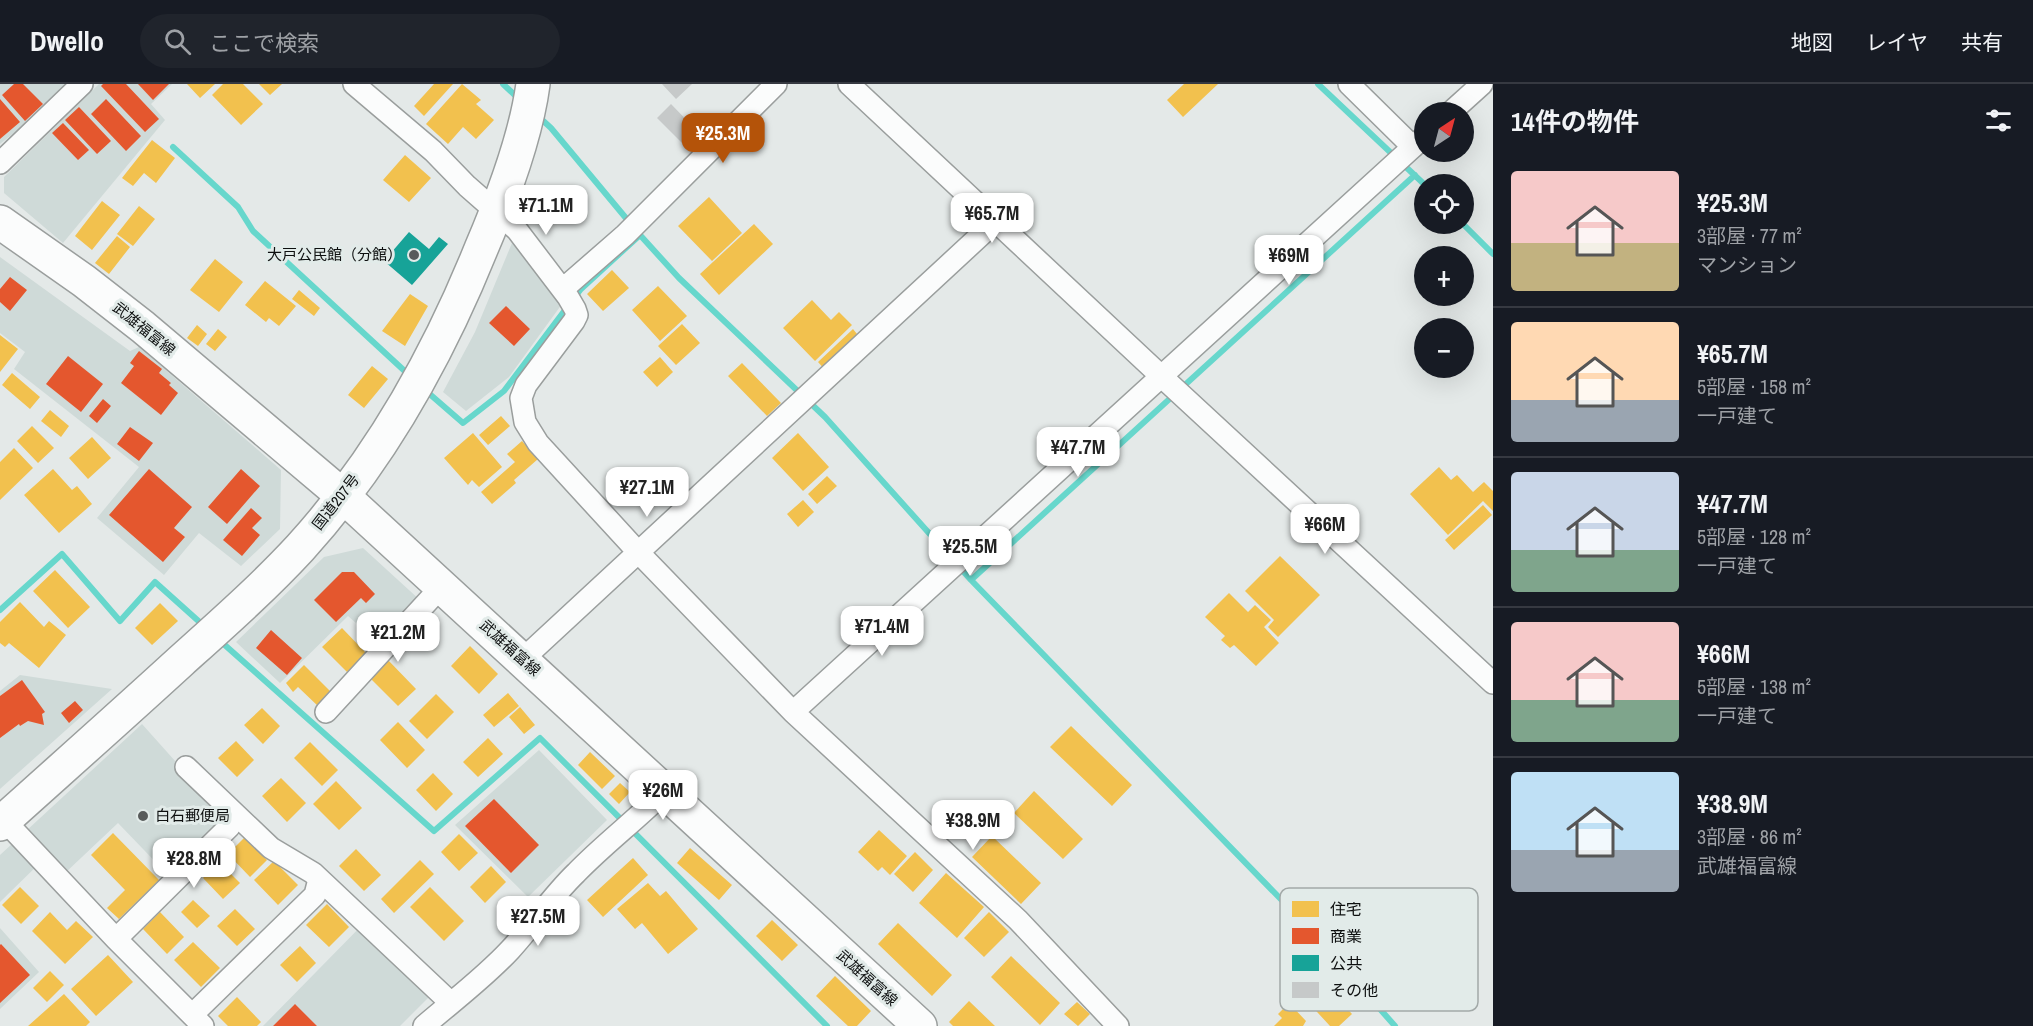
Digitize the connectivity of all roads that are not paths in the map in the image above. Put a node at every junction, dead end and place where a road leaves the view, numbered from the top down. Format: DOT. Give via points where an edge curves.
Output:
graph roads {
  1 [pos="82,84"];
  2 [pos="354,84"];
  3 [pos="776,84"];
  4 [pos="849,84"];
  5 [pos="1349,84"];
  6 [pos="1482,84"];
  7 [pos="533,87"];
  8 [pos="1462,102"];
  9 [pos="1408,152"];
  10 [pos="0,164"];
  11 [pos="497,212"];
  12 [pos="996,221"];
  13 [pos="0,222"];
  14 [pos="569,299"];
  15 [pos="1172,387"];
  16 [pos="343,496"];
  17 [pos="639,552"];
  18 [pos="441,587"];
  19 [pos="523,659"];
  20 [pos="1493,683"];
  21 [pos="326,712"];
  22 [pos="793,712"];
  23 [pos="186,767"];
  24 [pos="664,792"];
  25 [pos="235,814"];
  26 [pos="1,819"];
  27 [pos="319,879"];
  28 [pos="116,939"];
  29 [pos="451,1003"];
  30 [pos="198,1021"];
  31 [pos="424,1026"];
  32 [pos="920,1026"];
  33 [pos="1118,1026"];
  1 -- 10 [label="street"];
  2 -- 11 [label="street"];
  3 -- 14 [label="street" via="625,235"];
  4 -- 12 [label="street"];
  5 -- 9 [label="street"];
  6 -- 8 [label="street"];
  7 -- 11 [label="main road, 国道207号"];
  9 -- 15 [label="street"];
  11 -- 14 [label="street" via="517,230"];
  11 -- 16 [label="main road, 国道207号" via="460,302 418,383"];
  12 -- 15 [label="street"];
  12 -- 17 [label="street"];
  13 -- 16 [label="main road, 武雄福富線" via="143,327"];
  14 -- 17 [label="street" via="576,315 574,321 526,385 521,398 525,422 538,442"];
  15 -- 20 [label="street"];
  15 -- 22 [label="street" via="968,551"];
  16 -- 18 [label="main road, 武雄福富線"];
  16 -- 26 [label="main road, 国道207号" via="299,549 213,632"];
  17 -- 19 [label="street"];
  17 -- 22 [label="street"];
  18 -- 19 [label="main road, 武雄福富線"];
  18 -- 21 [label="street"];
  19 -- 24 [label="main road, 武雄福富線"];
  22 -- 33 [label="street" via="1018,920"];
  23 -- 25 [label="street"];
  24 -- 29 [label="street" via="601,847 510,950"];
  24 -- 32 [label="main road, 武雄福富線"];
  25 -- 27 [label="street" via="271,848"];
  25 -- 28 [label="street" via="229,827"];
  26 -- 28 [label="street"];
  27 -- 29 [label="street"];
  27 -- 30 [label="street" via="315,895"];
  28 -- 30 [label="street"];
  29 -- 31 [label="street"];
}
